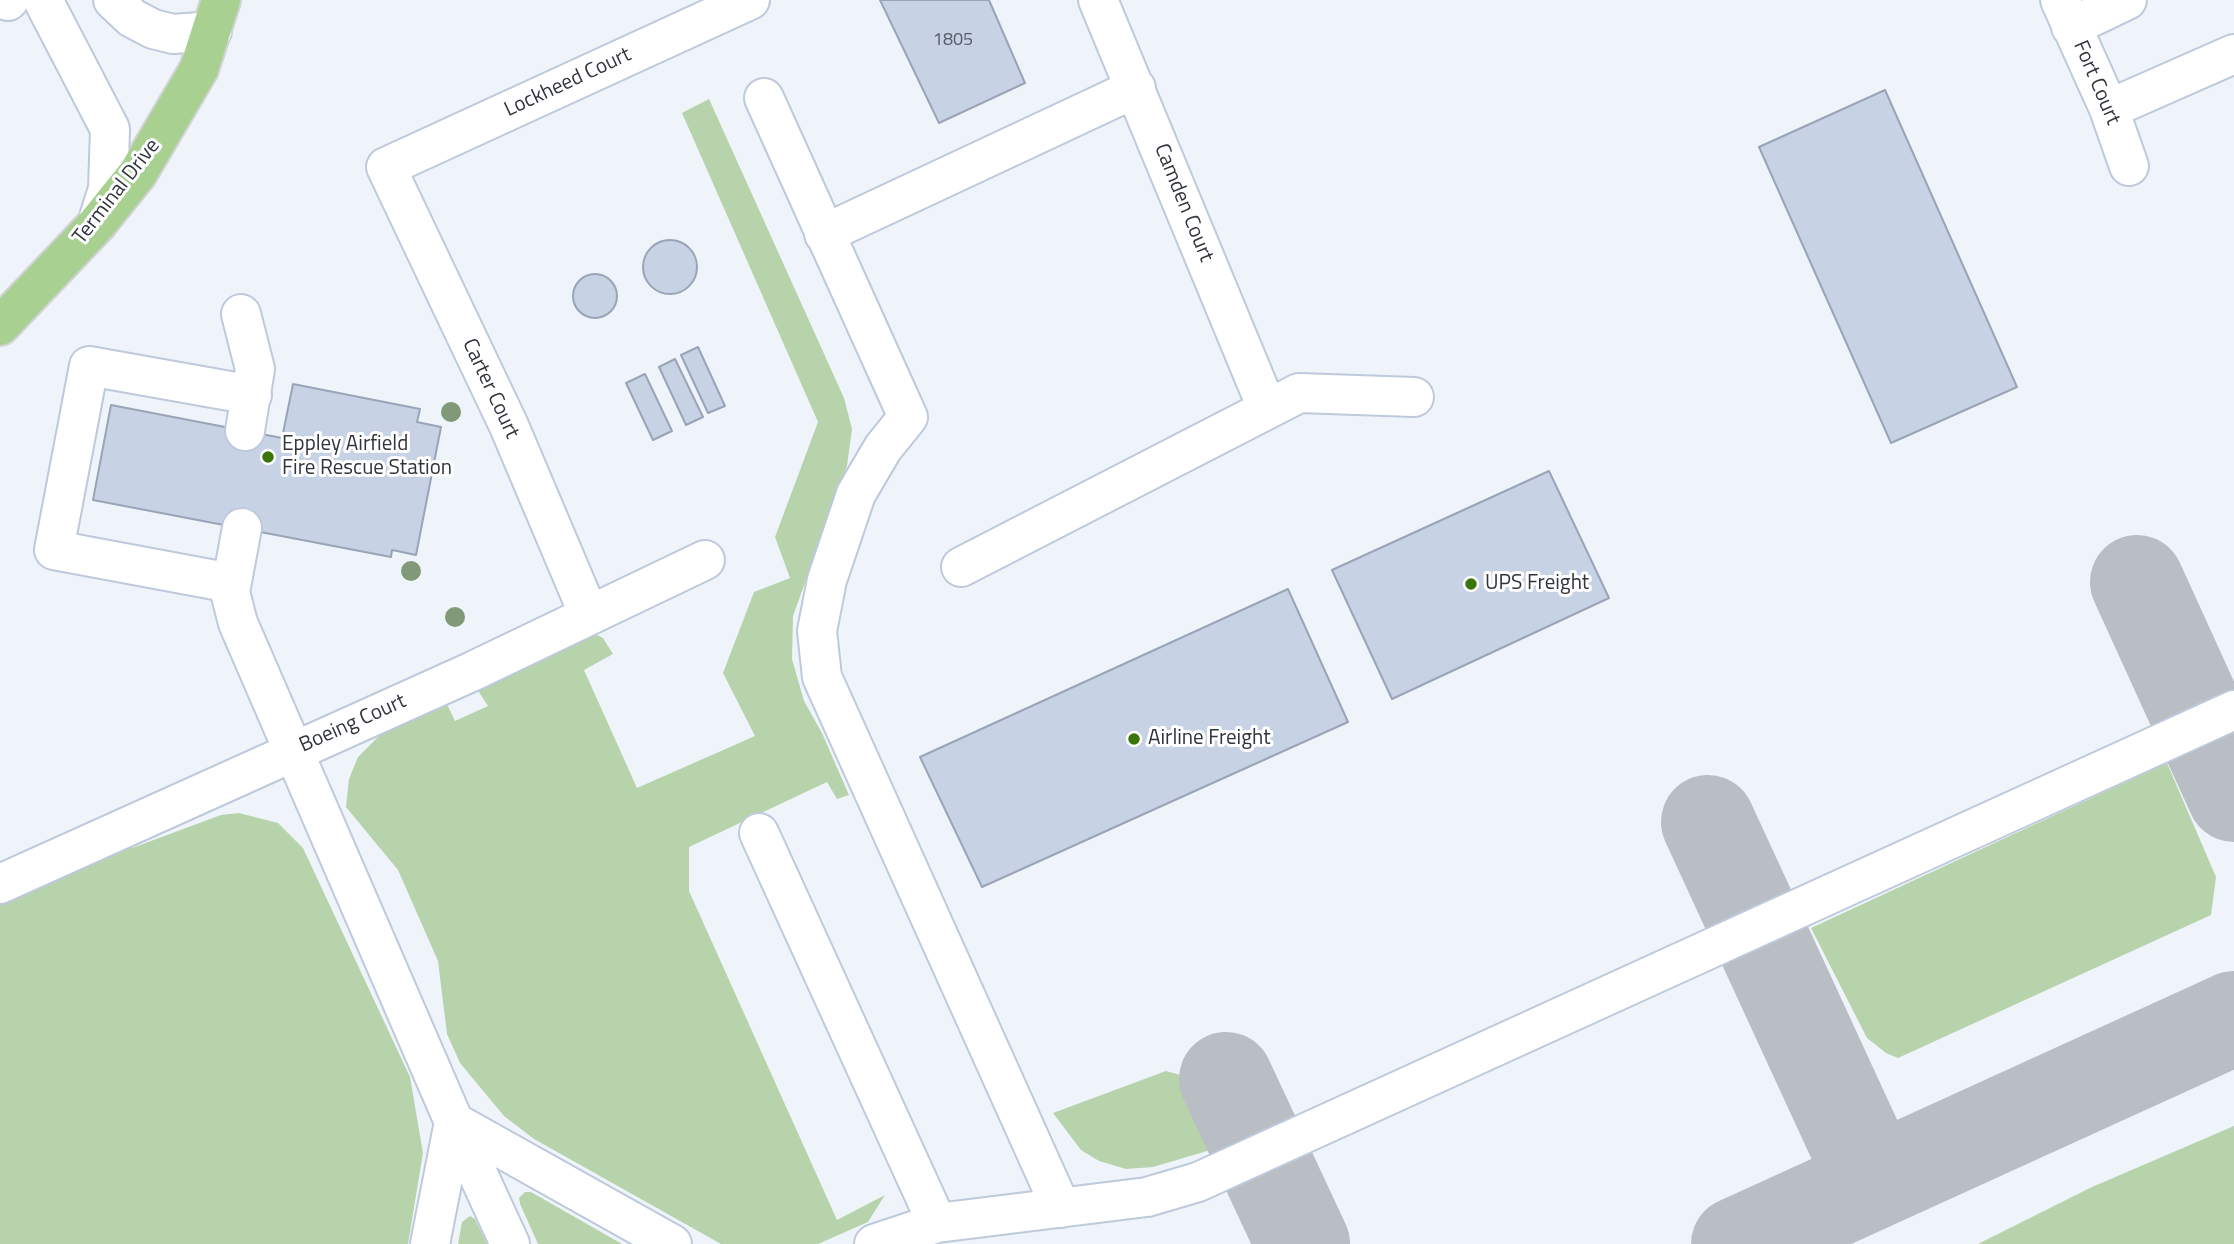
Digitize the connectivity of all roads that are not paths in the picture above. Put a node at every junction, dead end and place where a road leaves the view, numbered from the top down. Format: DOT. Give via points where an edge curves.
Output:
graph roads {
  1 [pos="43,0"];
  2 [pos="113,0"];
  3 [pos="750,0"];
  4 [pos="1098,0"];
  5 [pos="2127,0"];
  6 [pos="2065,13"];
  7 [pos="217,16"];
  8 [pos="2234,54"];
  9 [pos="1136,88"];
  10 [pos="764,98"];
  11 [pos="2109,109"];
  12 [pos="2129,166"];
  13 [pos="386,167"];
  14 [pos="97,223"];
  15 [pos="824,234"];
  16 [pos="241,314"];
  17 [pos="0,326"];
  18 [pos="1414,397"];
  19 [pos="1267,408"];
  20 [pos="242,528"];
  21 [pos="705,560"];
  22 [pos="961,567"];
  23 [pos="231,583"];
  24 [pos="589,615"];
  25 [pos="2234,710"];
  26 [pos="293,751"];
  27 [pos="759,833"];
  28 [pos="0,884"];
  29 [pos="454,1122"];
  30 [pos="1061,1208"];
  31 [pos="937,1223"];
  32 [pos="430,1244"];
  33 [pos="510,1244"];
  34 [pos="672,1244"];
  35 [pos="874,1244"];
  1 -- 14 [label="street" via="110,129 108,189"];
  2 -- 7 [label="street" via="132,18 173,34"];
  3 -- 13 [label="street, Lockheed Court"];
  4 -- 9 [label="street, Camden Court"];
  5 -- 6 [label="street"];
  6 -- 11 [label="street, Fort Court"];
  7 -- 14 [label="main road, Terminal Drive" via="199,69 167,127 138,173"];
  8 -- 11 [label="street"];
  9 -- 15 [label="street"];
  9 -- 19 [label="street, Camden Court"];
  10 -- 15 [label="street"];
  11 -- 12 [label="street, Fort Court"];
  13 -- 24 [label="street, Carter Court" via="509,426"];
  14 -- 17 [label="main road, Terminal Drive"];
  15 -- 30 [label="street" via="908,417 856,494 827,580 817,631 822,677"];
  16 -- 23 [label="street" via="254,361 248,413 89,366 54,550"];
  18 -- 19 [label="street" via="1299,393"];
  19 -- 22 [label="street"];
  20 -- 23 [label="street"];
  21 -- 24 [label="street, Boeing Court"];
  23 -- 26 [label="street" via="234,611"];
  24 -- 26 [label="street, Boeing Court"];
  25 -- 30 [label="street" via="1198,1182 1147,1197"];
  26 -- 28 [label="street, Boeing Court"];
  26 -- 29 [label="street"];
  27 -- 31 [label="street"];
  29 -- 32 [label="street"];
  29 -- 33 [label="street"];
  29 -- 34 [label="street"];
  30 -- 31 [label="street"];
  31 -- 35 [label="street"];
}
